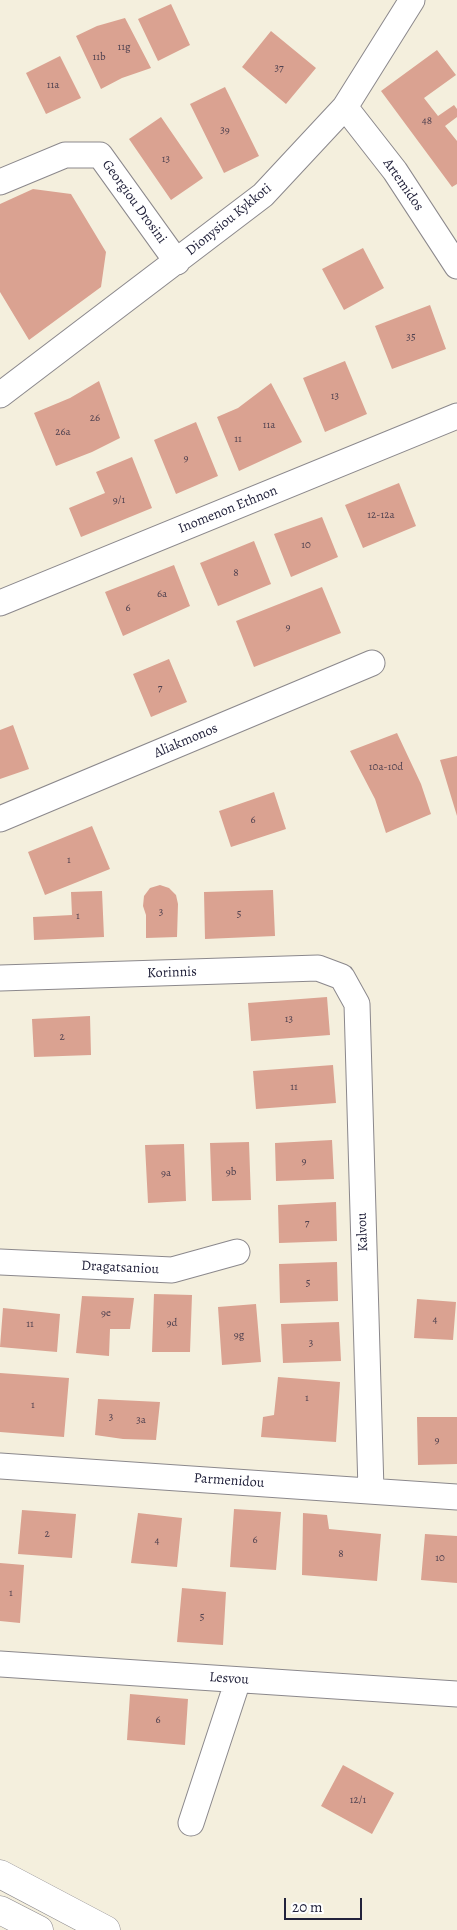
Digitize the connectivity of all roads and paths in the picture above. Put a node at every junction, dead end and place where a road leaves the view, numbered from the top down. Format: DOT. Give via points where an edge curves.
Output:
graph roads {
  1 [pos="412,0"];
  2 [pos="345,107"];
  3 [pos="0,182"];
  4 [pos="177,262"];
  5 [pos="457,266"];
  6 [pos="0,396"];
  7 [pos="457,416"];
  8 [pos="0,603"];
  9 [pos="372,663"];
  10 [pos="0,819"];
  11 [pos="342,977"];
  12 [pos="0,978"];
  13 [pos="237,1252"];
  14 [pos="0,1262"];
  15 [pos="0,1466"];
  16 [pos="371,1490"];
  17 [pos="457,1497"];
  18 [pos="0,1664"];
  19 [pos="238,1680"];
  20 [pos="457,1694"];
  21 [pos="191,1823"];
  22 [pos="0,1874"];
  23 [pos="0,1910"];
  24 [pos="40,1930"];
  25 [pos="106,1930"];
  1 -- 2 [label="street, Dionysiou Kykkoti"];
  2 -- 4 [label="street, Dionysiou Kykkoti" via="262,195"];
  2 -- 5 [label="street, Artemidos" via="395,171"];
  3 -- 4 [label="street, Georgiou Drosini" via="65,155 100,155"];
  4 -- 6 [label="street, Dionysiou Kykkoti"];
  7 -- 8 [label="street, Inomenon Ethnon"];
  9 -- 10 [label="street, Aliakmonos"];
  11 -- 12 [label="street, Korinnis" via="318,968"];
  11 -- 16 [label="street, Kalvou" via="357,1004"];
  13 -- 14 [label="street, Dragatsaniou" via="172,1270"];
  15 -- 16 [label="street, Parmenidou"];
  16 -- 17 [label="street, Parmenidou"];
  18 -- 19 [label="street, Lesvou"];
  19 -- 20 [label="street, Lesvou"];
  19 -- 21 [label="street"];
  22 -- 25 [label="highway"];
  23 -- 24 [label="highway"];
}
